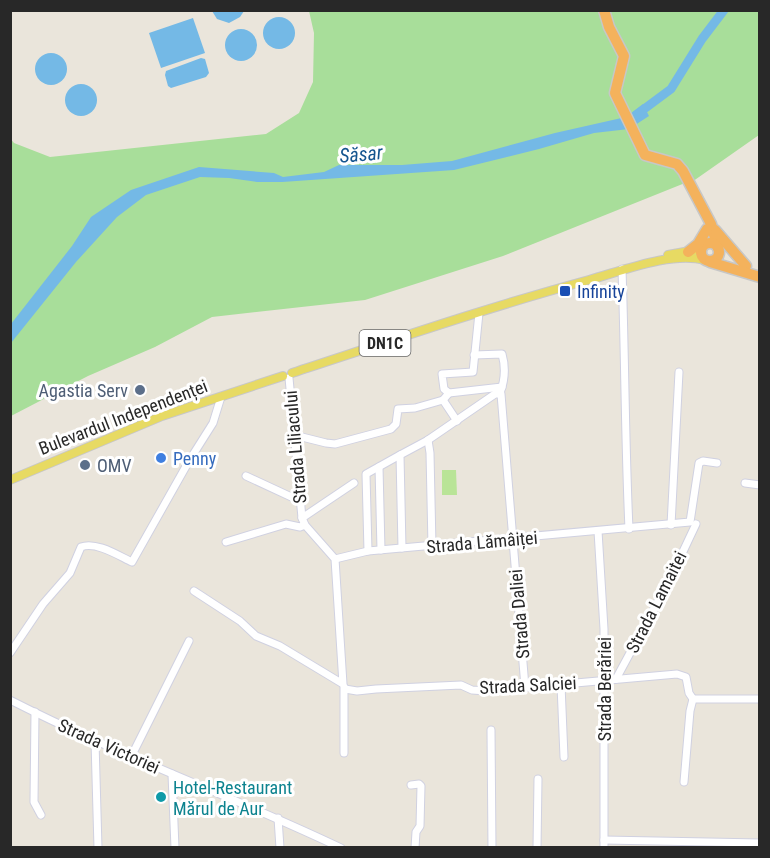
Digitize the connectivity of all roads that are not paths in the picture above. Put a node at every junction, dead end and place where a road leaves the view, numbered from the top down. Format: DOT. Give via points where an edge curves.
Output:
graph roads {
  1 [pos="604,10"];
  2 [pos="709,226"];
  3 [pos="703,247"];
  4 [pos="718,250"];
  5 [pos="688,252"];
  6 [pos="707,261"];
  7 [pos="746,267"];
  8 [pos="622,269"];
  9 [pos="759,275"];
  10 [pos="553,289"];
  11 [pos="479,313"];
  12 [pos="474,355"];
  13 [pos="679,372"];
  14 [pos="288,376"];
  15 [pos="501,392"];
  16 [pos="449,393"];
  17 [pos="221,396"];
  18 [pos="443,400"];
  19 [pos="457,421"];
  20 [pos="294,435"];
  21 [pos="428,440"];
  22 [pos="400,455"];
  23 [pos="717,463"];
  24 [pos="379,467"];
  25 [pos="246,476"];
  26 [pos="10,480"];
  27 [pos="354,483"];
  28 [pos="745,483"];
  29 [pos="759,485"];
  30 [pos="300,501"];
  31 [pos="303,522"];
  32 [pos="693,523"];
  33 [pos="671,525"];
  34 [pos="629,529"];
  35 [pos="598,531"];
  36 [pos="512,539"];
  37 [pos="226,542"];
  38 [pos="432,546"];
  39 [pos="402,548"];
  40 [pos="381,550"];
  41 [pos="368,551"];
  42 [pos="335,559"];
  43 [pos="194,591"];
  44 [pos="189,641"];
  45 [pos="10,652"];
  46 [pos="616,679"];
  47 [pos="604,681"];
  48 [pos="561,685"];
  49 [pos="344,686"];
  50 [pos="525,687"];
  51 [pos="693,699"];
  52 [pos="759,699"];
  53 [pos="10,700"];
  54 [pos="35,712"];
  55 [pos="491,730"];
  56 [pos="94,741"];
  57 [pos="344,753"];
  58 [pos="131,757"];
  59 [pos="564,757"];
  60 [pos="172,774"];
  61 [pos="538,779"];
  62 [pos="684,782"];
  63 [pos="411,785"];
  64 [pos="41,815"];
  65 [pos="278,818"];
  66 [pos="759,843"];
  67 [pos="604,844"];
  68 [pos="98,848"];
  69 [pos="175,848"];
  70 [pos="280,848"];
  71 [pos="341,848"];
  72 [pos="415,848"];
  73 [pos="492,848"];
  74 [pos="537,848"];
  1 -- 2 [label="highway" via="624,56 615,93 636,141 645,155 676,164"];
  2 -- 3 [label="highway"];
  2 -- 4 [label="highway"];
  2 -- 5 [label="highway"];
  2 -- 7 [label="highway"];
  3 -- 4 [label="highway, DN1C" via="713,244"];
  3 -- 5 [label="main road, Bulevardul Independenței / DN1C"];
  3 -- 6 [label="highway" via="700,254"];
  4 -- 6 [label="highway" via="715,260"];
  4 -- 7 [label="highway, Bulevardul Independenței / DN1C"];
  5 -- 10 [label="main road, Bulevardul Independenței / DN1C" via="622,265"];
  6 -- 8 [label="main road, Bulevardul Independenței / DN1C" via="687,258"];
  6 -- 9 [label="highway, Bulevardul Independenței / DN1C"];
  7 -- 9 [label="highway, Bulevardul Independenței / DN1C"];
  8 -- 10 [label="main road, Bulevardul Independenței / DN1C"];
  8 -- 34 [label="street"];
  10 -- 11 [label="main road, Bulevardul Independenței / DN1C"];
  11 -- 12 [label="street"];
  11 -- 14 [label="main road, Bulevardul Independenței / DN1C"];
  12 -- 15 [label="street, Strada Daliei" via="502,354 505,364"];
  12 -- 16 [label="street" via="473,372 442,374 444,389"];
  13 -- 33 [label="street"];
  14 -- 17 [label="main road, Bulevardul Independenței / DN1C"];
  14 -- 20 [label="street, Strada Liliacului"];
  15 -- 16 [label="street"];
  15 -- 19 [label="street"];
  15 -- 36 [label="street, Strada Daliei"];
  16 -- 18 [label="street"];
  17 -- 26 [label="main road, Bulevardul Independenței / DN1C" via="147,421"];
  17 -- 45 [label="street" via="213,423 132,562 103,549 81,547 70,573"];
  18 -- 19 [label="street"];
  18 -- 20 [label="street" via="398,409 396,424 391,429 343,442 326,443"];
  19 -- 21 [label="street"];
  20 -- 30 [label="street, Strada Liliacului"];
  21 -- 22 [label="street"];
  21 -- 38 [label="street"];
  22 -- 24 [label="street"];
  22 -- 39 [label="street"];
  23 -- 32 [label="street, Strada Lamaitei" via="699,463"];
  24 -- 40 [label="street"];
  24 -- 41 [label="street" via="366,474"];
  25 -- 30 [label="street"];
  27 -- 31 [label="street"];
  28 -- 29 [label="street"];
  30 -- 31 [label="street, Strada Liliacului"];
  31 -- 37 [label="street" via="300,527 286,524"];
  31 -- 42 [label="street, Strada Liliacului"];
  32 -- 33 [label="street, Strada Lămâiței"];
  32 -- 46 [label="street, Strada Lamaitei" via="671,577"];
  33 -- 34 [label="street, Strada Lămâiței"];
  34 -- 35 [label="street, Strada Lămâiței"];
  35 -- 36 [label="street, Strada Lămâiței"];
  35 -- 47 [label="street, Strada Berăriei"];
  36 -- 38 [label="street, Strada Lămâiței"];
  36 -- 50 [label="street, Strada Daliei"];
  38 -- 39 [label="street, Strada Lămâiței"];
  39 -- 40 [label="street, Strada Lămâiței"];
  40 -- 41 [label="street, Strada Lămâiței"];
  41 -- 42 [label="street, Strada Lămâiței"];
  42 -- 49 [label="street"];
  43 -- 49 [label="street" via="256,636 280,646"];
  44 -- 58 [label="street"];
  46 -- 47 [label="street, Strada Salciei"];
  46 -- 51 [label="street, Strada Salciei" via="682,674"];
  47 -- 48 [label="street, Strada Salciei"];
  47 -- 67 [label="street, Strada Berăriei"];
  48 -- 50 [label="street, Strada Salciei"];
  48 -- 59 [label="street"];
  49 -- 50 [label="street, Strada Salciei" via="364,691 461,685 486,692"];
  49 -- 57 [label="street"];
  51 -- 52 [label="street"];
  51 -- 62 [label="street"];
  53 -- 54 [label="street, Strada Victoriei"];
  54 -- 56 [label="street, Strada Victoriei"];
  54 -- 64 [label="street" via="33,802"];
  55 -- 73 [label="street"];
  56 -- 58 [label="street, Strada Victoriei"];
  56 -- 68 [label="street"];
  58 -- 60 [label="street, Strada Victoriei"];
  60 -- 65 [label="street, Strada Victoriei"];
  60 -- 69 [label="street"];
  61 -- 74 [label="street"];
  63 -- 72 [label="street" via="421,786"];
  65 -- 70 [label="street"];
  65 -- 71 [label="street, Strada Victoriei"];
  66 -- 67 [label="street"];
}
